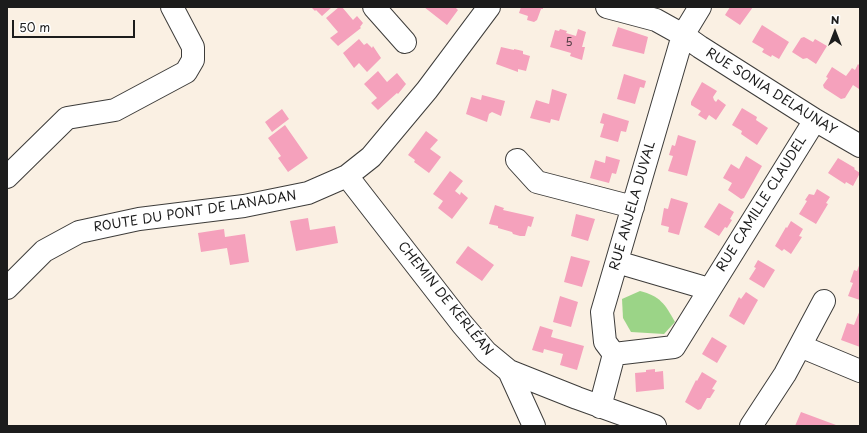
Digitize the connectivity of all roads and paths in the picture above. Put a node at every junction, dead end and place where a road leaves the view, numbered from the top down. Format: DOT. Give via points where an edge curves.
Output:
graph roads {
  1 [pos="172,7"];
  2 [pos="374,7"];
  3 [pos="489,7"];
  4 [pos="607,7"];
  5 [pos="700,7"];
  6 [pos="683,35"];
  7 [pos="405,42"];
  8 [pos="815,120"];
  9 [pos="860,146"];
  10 [pos="517,160"];
  11 [pos="347,176"];
  12 [pos="7,177"];
  13 [pos="633,207"];
  14 [pos="617,262"];
  15 [pos="7,288"];
  16 [pos="709,289"];
  17 [pos="824,301"];
  18 [pos="800,346"];
  19 [pos="614,354"];
  20 [pos="509,371"];
  21 [pos="860,371"];
  22 [pos="600,407"];
  23 [pos="534,426"];
  24 [pos="654,426"];
  25 [pos="751,426"];
  1 -- 12 [label="street" via="194,48 193,60 186,72 115,110 67,118"];
  2 -- 7 [label="street"];
  3 -- 11 [label="street, ROUTE DU PONT DE LANADAN" via="427,90 371,157"];
  4 -- 6 [label="street, RUE SONIA DELAUNAY" via="656,20"];
  5 -- 6 [label="street, RUE ANJELA DUVAL"];
  6 -- 8 [label="street, RUE SONIA DELAUNAY"];
  6 -- 13 [label="street, RUE ANJELA DUVAL"];
  8 -- 9 [label="street, RUE SONIA DELAUNAY"];
  8 -- 16 [label="street, RUE CAMILLE CLAUDEL"];
  10 -- 13 [label="street" via="537,182"];
  11 -- 15 [label="street, ROUTE DU PONT DE LANADAN" via="308,193 244,206 139,219 79,232 44,251"];
  11 -- 20 [label="street, CHEMIN DE KERLÉAN" via="462,324 486,352"];
  13 -- 14 [label="street, RUE ANJELA DUVAL"];
  14 -- 16 [label="street"];
  14 -- 19 [label="street, RUE ANJELA DUVAL" via="602,312 604,342"];
  16 -- 19 [label="street, RUE CAMILLE CLAUDEL" via="674,347"];
  17 -- 18 [label="street"];
  18 -- 21 [label="street"];
  18 -- 25 [label="street"];
  19 -- 22 [label="street"];
  20 -- 22 [label="street"];
  20 -- 23 [label="street, CHEMIN DE KERLÉAN"];
  22 -- 24 [label="street"];
}
